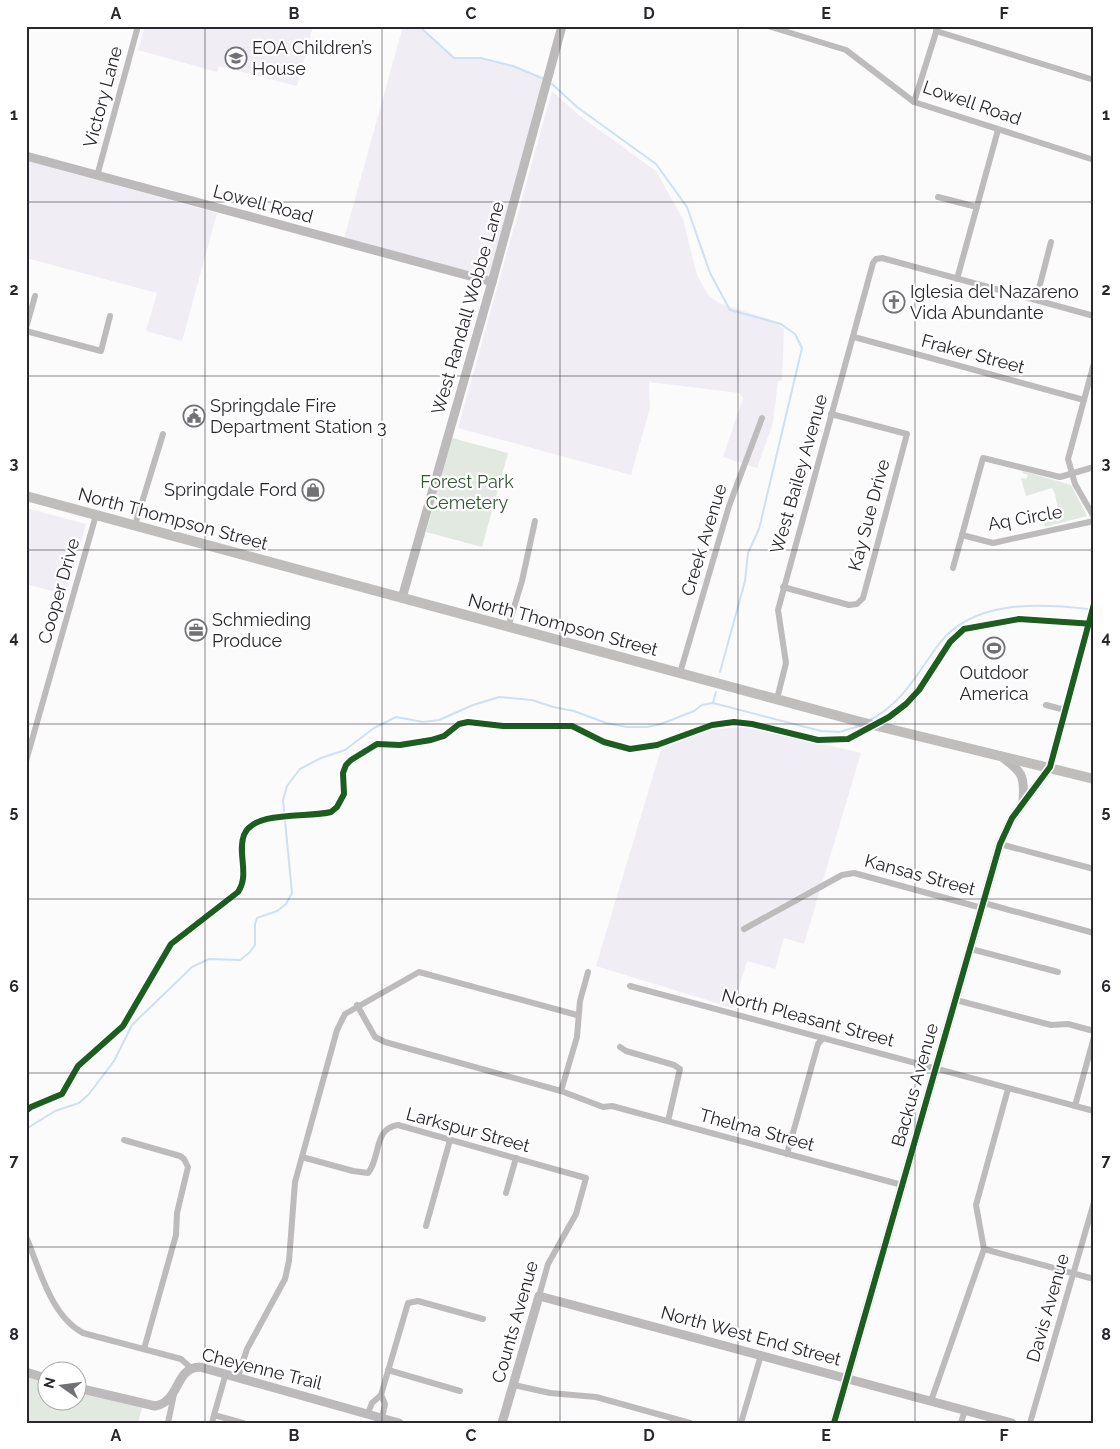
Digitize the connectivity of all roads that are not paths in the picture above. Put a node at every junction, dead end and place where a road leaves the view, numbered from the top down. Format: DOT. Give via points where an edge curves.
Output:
graph roads {
  1 [pos="138,26"];
  2 [pos="562,26"];
  3 [pos="768,26"];
  4 [pos="937,29"];
  5 [pos="1094,80"];
  6 [pos="914,102"];
  7 [pos="998,130"];
  8 [pos="26,156"];
  9 [pos="1094,160"];
  10 [pos="98,176"];
  11 [pos="938,197"];
  12 [pos="977,208"];
  13 [pos="1051,242"];
  14 [pos="957,279"];
  15 [pos="492,282"];
  16 [pos="35,296"];
  17 [pos="1036,300"];
  18 [pos="110,316"];
  19 [pos="1094,316"];
  20 [pos="26,330"];
  21 [pos="854,337"];
  22 [pos="1094,363"];
  23 [pos="1084,400"];
  24 [pos="831,414"];
  25 [pos="762,418"];
  26 [pos="163,434"];
  27 [pos="1094,467"];
  28 [pos="1070,474"];
  29 [pos="26,496"];
  30 [pos="96,515"];
  31 [pos="1094,519"];
  32 [pos="535,520"];
  33 [pos="135,525"];
  34 [pos="962,536"];
  35 [pos="953,568"];
  36 [pos="783,587"];
  37 [pos="402,598"];
  38 [pos="1094,604"];
  39 [pos="508,627"];
  40 [pos="680,673"];
  41 [pos="777,699"];
  42 [pos="1046,706"];
  43 [pos="1065,710"];
  44 [pos="1000,755"];
  45 [pos="26,761"];
  46 [pos="1050,767"];
  47 [pos="1094,779"];
  48 [pos="1023,801"];
  49 [pos="1000,844"];
  50 [pos="1094,869"];
  51 [pos="983,905"];
  52 [pos="744,929"];
  53 [pos="1094,933"];
  54 [pos="971,949"];
  55 [pos="588,972"];
  56 [pos="1058,972"];
  57 [pos="630,986"];
  58 [pos="956,1000"];
  59 [pos="357,1006"];
  60 [pos="577,1016"];
  61 [pos="1094,1031"];
  62 [pos="1094,1037"];
  63 [pos="823,1038"];
  64 [pos="620,1047"];
  65 [pos="936,1068"];
  66 [pos="1008,1089"];
  67 [pos="561,1091"];
  68 [pos="1075,1106"];
  69 [pos="1094,1111"];
  70 [pos="668,1121"];
  71 [pos="124,1140"];
  72 [pos="450,1140"];
  73 [pos="787,1154"];
  74 [pos="302,1157"];
  75 [pos="516,1158"];
  76 [pos="586,1178"];
  77 [pos="902,1185"];
  78 [pos="506,1193"];
  79 [pos="1094,1202"];
  80 [pos="426,1226"];
  81 [pos="27,1239"];
  82 [pos="984,1248"];
  83 [pos="1073,1274"];
  84 [pos="1094,1279"];
  85 [pos="539,1296"];
  86 [pos="561,1302"];
  87 [pos="483,1319"];
  88 [pos="531,1322"];
  89 [pos="144,1349"];
  90 [pos="761,1355"];
  91 [pos="191,1368"];
  92 [pos="388,1370"];
  93 [pos="26,1372"];
  94 [pos="226,1373"];
  95 [pos="38,1376"];
  96 [pos="238,1377"];
  97 [pos="847,1378"];
  98 [pos="514,1385"];
  99 [pos="88,1390"];
  100 [pos="460,1391"];
  101 [pos="174,1393"];
  102 [pos="381,1396"];
  103 [pos="931,1401"];
  104 [pos="965,1410"];
  105 [pos="368,1413"];
  106 [pos="214,1415"];
  107 [pos="382,1418"];
  108 [pos="168,1423"];
  109 [pos="212,1423"];
  110 [pos="243,1423"];
  111 [pos="399,1423"];
  112 [pos="502,1423"];
  113 [pos="690,1423"];
  114 [pos="741,1423"];
  115 [pos="834,1423"];
  116 [pos="961,1423"];
  117 [pos="1012,1423"];
  118 [pos="1030,1423"];
  1 -- 10 [label="street, Victory Lane"];
  2 -- 15 [label="street, West Randall Wobbe Lane"];
  3 -- 6 [label="street, Lowell Road" via="846,50"];
  4 -- 5 [label="street"];
  4 -- 6 [label="street"];
  6 -- 7 [label="street, Lowell Road"];
  7 -- 9 [label="street, Lowell Road"];
  7 -- 12 [label="street"];
  8 -- 10 [label="street, Lowell Road"];
  10 -- 15 [label="street, Lowell Road"];
  11 -- 12 [label="street"];
  12 -- 14 [label="street"];
  13 -- 17 [label="street"];
  14 -- 17 [label="street"];
  14 -- 21 [label="street, West Bailey Avenue" via="876,259"];
  15 -- 37 [label="street, West Randall Wobbe Lane"];
  16 -- 20 [label="street"];
  17 -- 19 [label="street"];
  18 -- 20 [label="street" via="101,351"];
  21 -- 23 [label="street, Fraker Street"];
  21 -- 24 [label="street, West Bailey Avenue"];
  22 -- 23 [label="street"];
  23 -- 28 [label="street" via="1070,450"];
  24 -- 36 [label="street, West Bailey Avenue"];
  24 -- 36 [label="street, Kay Sue Drive" via="907,434 864,592 860,602 849,605"];
  25 -- 40 [label="street, Creek Avenue" via="729,506"];
  26 -- 33 [label="street"];
  27 -- 28 [label="street"];
  28 -- 31 [label="street"];
  28 -- 34 [label="street, Aq Circle" via="1060,477 983,458"];
  29 -- 30 [label="main road, North Thompson Street"];
  30 -- 33 [label="main road, North Thompson Street"];
  30 -- 45 [label="street, Cooper Drive"];
  31 -- 34 [label="street, Aq Circle" via="992,542"];
  32 -- 39 [label="street"];
  33 -- 37 [label="main road, North Thompson Street"];
  34 -- 35 [label="street, Aq Circle"];
  36 -- 41 [label="street, West Bailey Avenue" via="778,618 786,663"];
  37 -- 39 [label="main road, North Thompson Street"];
  38 -- 43 [label="street"];
  39 -- 40 [label="main road, North Thompson Street"];
  40 -- 41 [label="main road, North Thompson Street"];
  41 -- 44 [label="main road, North Thompson Street"];
  42 -- 43 [label="street"];
  43 -- 46 [label="street"];
  44 -- 46 [label="main road, North Thompson Street"];
  44 -- 48 [label="street" via="1023,776"];
  46 -- 47 [label="main road, North Thompson Street"];
  46 -- 48 [label="street, Backus Avenue"];
  48 -- 49 [label="street, Backus Avenue"];
  49 -- 50 [label="street"];
  49 -- 51 [label="street, Backus Avenue"];
  51 -- 52 [label="street, Kansas Street" via="854,872"];
  51 -- 53 [label="street, Kansas Street"];
  51 -- 54 [label="street, Backus Avenue"];
  54 -- 56 [label="street"];
  54 -- 58 [label="street, Backus Avenue"];
  55 -- 60 [label="street"];
  57 -- 63 [label="street, North Pleasant Street"];
  58 -- 61 [label="street" via="1051,1025 1068,1024"];
  58 -- 65 [label="street, Backus Avenue"];
  59 -- 60 [label="street" via="419,972"];
  59 -- 67 [label="street, Thelma Street" via="376,1038 385,1042"];
  59 -- 74 [label="street" via="341,1018"];
  60 -- 67 [label="street" via="576,1037"];
  62 -- 68 [label="street"];
  63 -- 65 [label="street, North Pleasant Street"];
  63 -- 73 [label="street" via="818,1044"];
  64 -- 70 [label="street" via="680,1069"];
  65 -- 66 [label="street, North Pleasant Street"];
  65 -- 77 [label="street, Backus Avenue"];
  66 -- 68 [label="street, North Pleasant Street"];
  66 -- 82 [label="street" via="976,1205"];
  67 -- 70 [label="street, Thelma Street" via="604,1107 612,1106"];
  68 -- 69 [label="street, North Pleasant Street"];
  70 -- 73 [label="street, Thelma Street"];
  71 -- 89 [label="street" via="180,1156 188,1167 177,1213 176,1235"];
  72 -- 74 [label="street, Larkspur Street" via="392,1126 382,1134 368,1173"];
  72 -- 75 [label="street, Larkspur Street"];
  72 -- 80 [label="street"];
  73 -- 77 [label="street, Thelma Street"];
  74 -- 96 [label="street" via="293,1188 285,1279 247,1349"];
  75 -- 76 [label="street, Larkspur Street"];
  75 -- 78 [label="street"];
  76 -- 85 [label="street, Counts Avenue" via="576,1214 548,1264"];
  77 -- 97 [label="street, Backus Avenue"];
  79 -- 83 [label="street, Davis Avenue"];
  81 -- 89 [label="street, Cheyenne Trail" via="67,1322 83,1333"];
  82 -- 83 [label="street"];
  82 -- 103 [label="street"];
  83 -- 84 [label="street"];
  83 -- 118 [label="street, Davis Avenue"];
  85 -- 86 [label="street, North West End Street"];
  85 -- 88 [label="street, Counts Avenue"];
  86 -- 88 [label="street" via="542,1307"];
  86 -- 90 [label="street, North West End Street"];
  87 -- 92 [label="street" via="418,1301 408,1303"];
  88 -- 98 [label="street, Counts Avenue"];
  89 -- 91 [label="street, Cheyenne Trail" via="181,1359"];
  90 -- 97 [label="street, North West End Street"];
  90 -- 114 [label="street"];
  91 -- 94 [label="street, Cheyenne Trail"];
  91 -- 101 [label="street"];
  92 -- 100 [label="street"];
  92 -- 102 [label="street"];
  93 -- 95 [label="street"];
  94 -- 96 [label="street, Cheyenne Trail"];
  94 -- 106 [label="street"];
  96 -- 105 [label="street, Cheyenne Trail"];
  97 -- 103 [label="street, North West End Street"];
  97 -- 115 [label="street, Backus Avenue"];
  98 -- 112 [label="street, Counts Avenue"];
  98 -- 113 [label="street" via="550,1393 596,1397"];
  99 -- 101 [label="street" via="155,1406 163,1404"];
  101 -- 108 [label="street"];
  102 -- 105 [label="street" via="372,1403"];
  102 -- 107 [label="street" via="385,1404"];
  103 -- 104 [label="street, North West End Street"];
  104 -- 116 [label="street"];
  104 -- 117 [label="street, North West End Street"];
  105 -- 107 [label="street, Cheyenne Trail"];
  106 -- 109 [label="street"];
  106 -- 110 [label="street"];
  107 -- 111 [label="street, Cheyenne Trail"];
}
